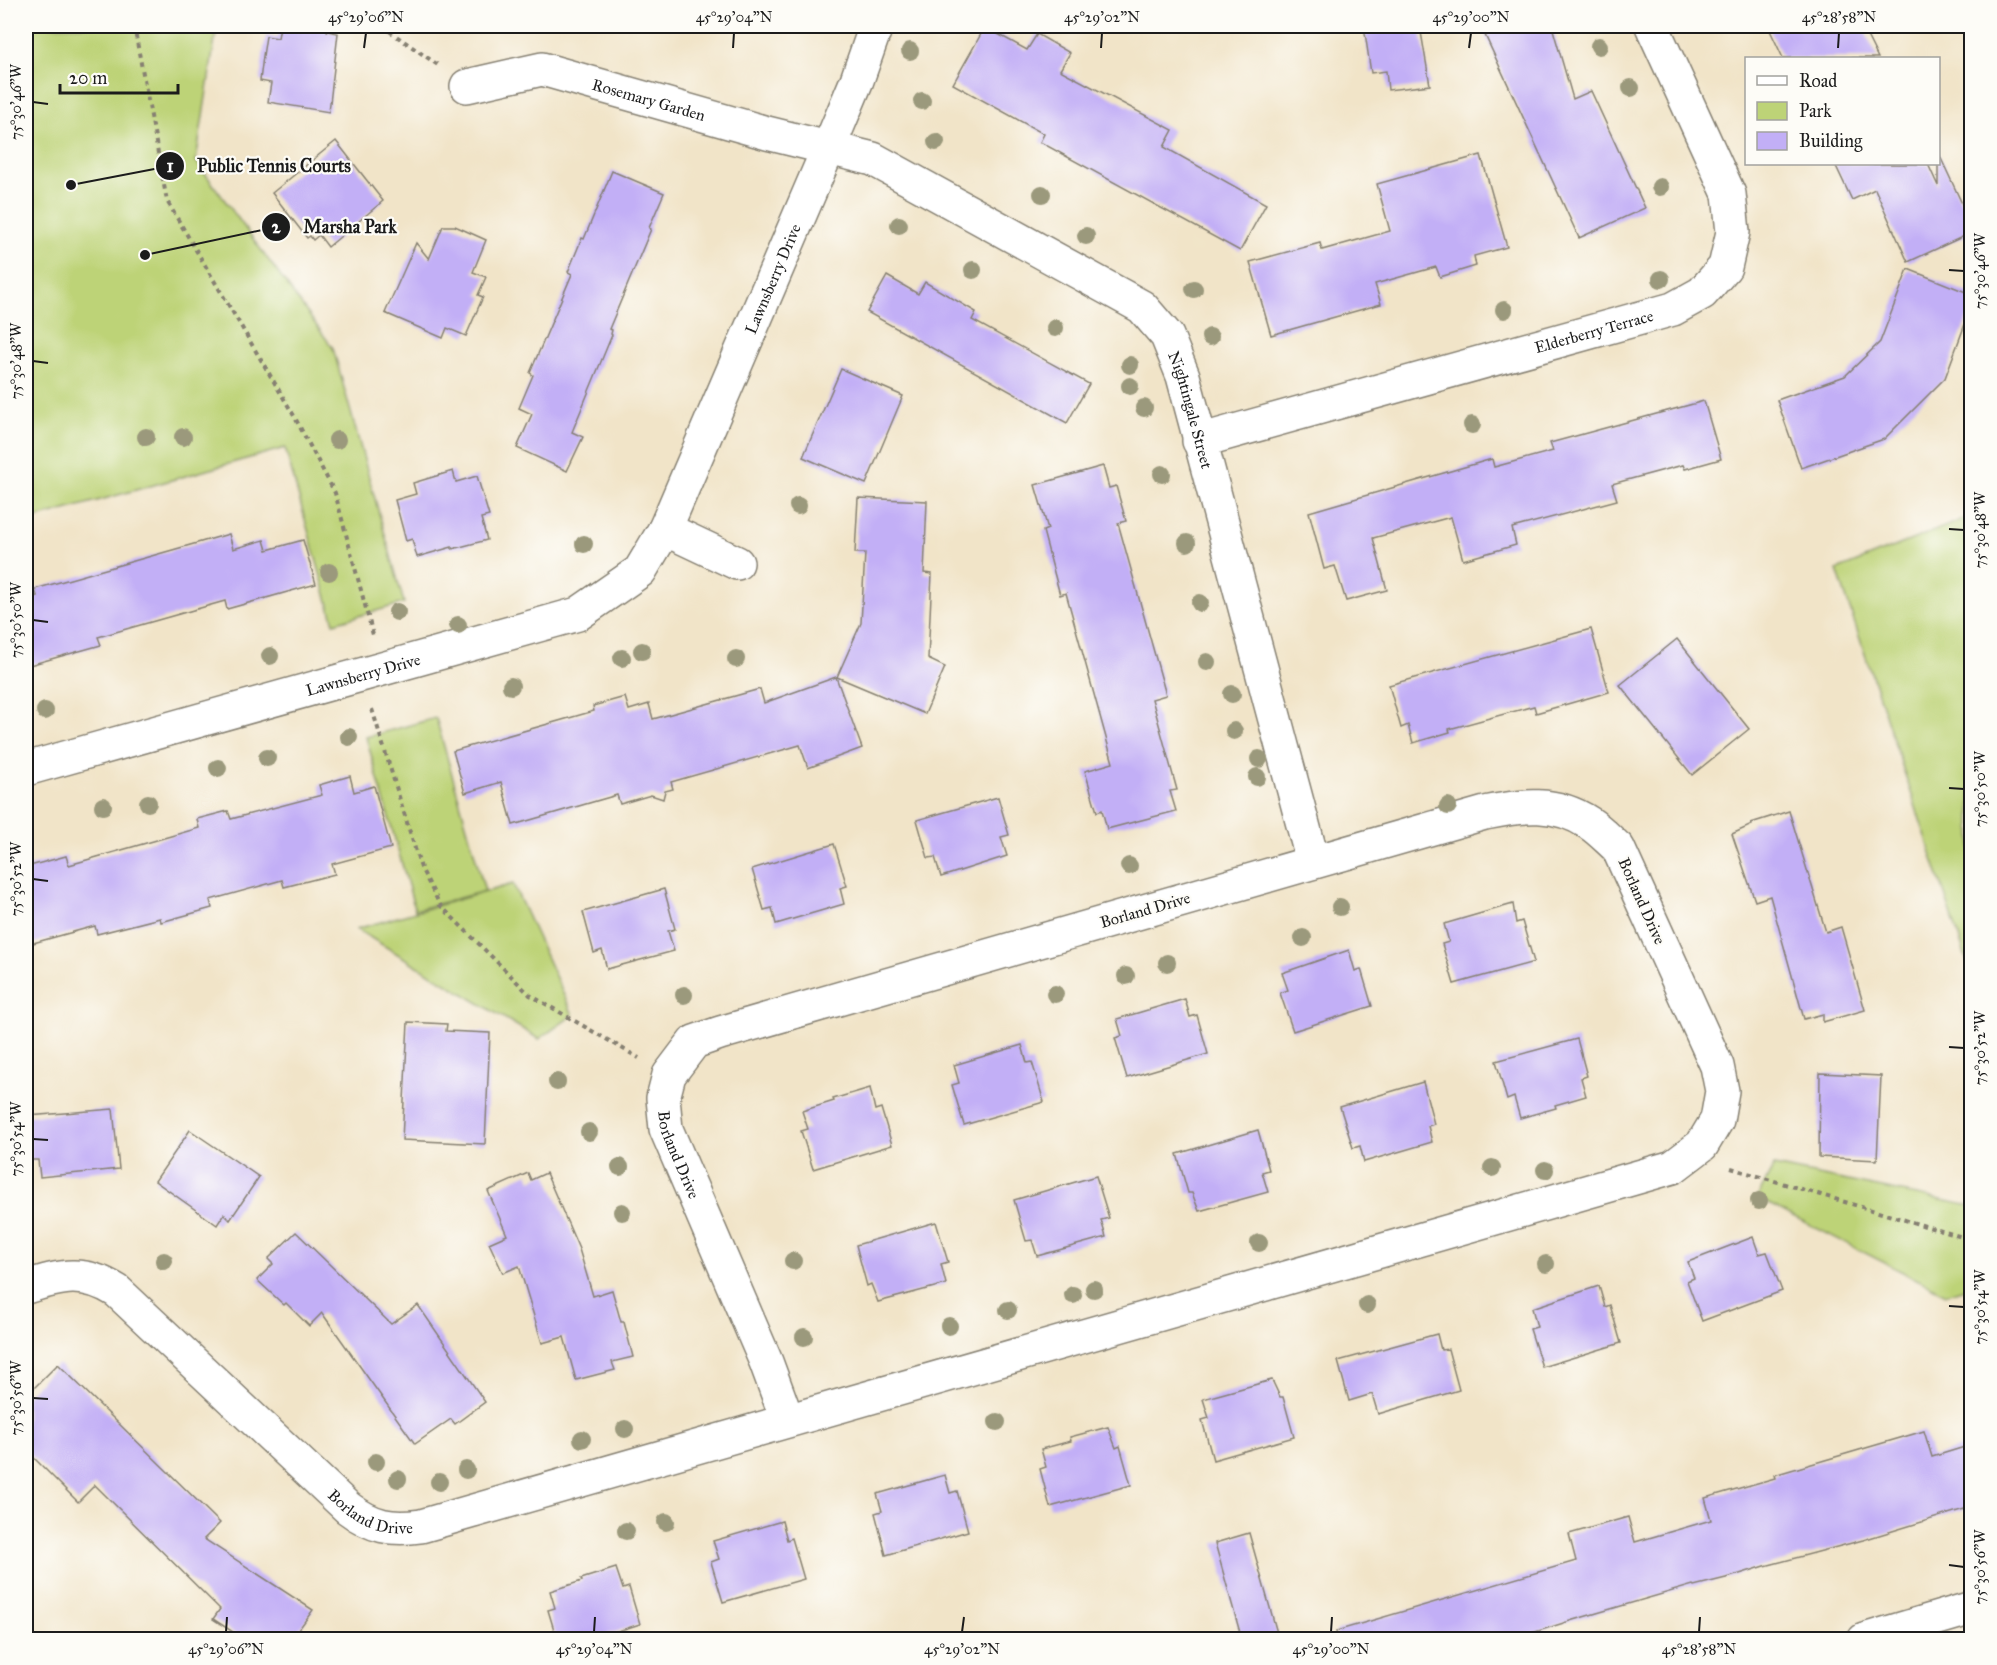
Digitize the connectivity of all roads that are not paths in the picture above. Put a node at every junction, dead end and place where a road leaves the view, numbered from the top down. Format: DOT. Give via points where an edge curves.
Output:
graph roads {
  1 [pos="876,26"];
  2 [pos="1652,26"];
  3 [pos="466,86"];
  4 [pos="829,147"];
  5 [pos="1199,441"];
  6 [pos="665,529"];
  7 [pos="737,563"];
  8 [pos="26,769"];
  9 [pos="1313,862"];
  10 [pos="26,1287"];
  11 [pos="787,1419"];
  12 [pos="1971,1608"];
  13 [pos="1864,1640"];
  1 -- 4 [label="street, Lawnsberry Drive"];
  2 -- 5 [label="street, Elderberry Terrace" via="1729,194 1733,232 1725,267 1702,293 1673,309"];
  3 -- 4 [label="street, Rosemary Garden" via="542,69"];
  4 -- 5 [label="street, Nightingale Street" via="873,159 1142,307 1167,336 1183,376"];
  4 -- 6 [label="street, Lawnsberry Drive"];
  5 -- 9 [label="street, Nightingale Street"];
  6 -- 7 [label="street"];
  6 -- 8 [label="street, Lawnsberry Drive" via="640,571 578,614"];
  9 -- 11 [label="street, Borland Drive" via="694,1042 669,1075 663,1098 666,1129"];
  9 -- 11 [label="street, Borland Drive" via="1519,806 1557,808 1589,823 1618,848 1717,1066 1722,1091 1717,1120 1702,1145 1672,1167"];
  10 -- 11 [label="street, Borland Drive" via="69,1276 89,1277 117,1291 348,1508 364,1520 385,1527 422,1526"];
  12 -- 13 [label="street"];
}
